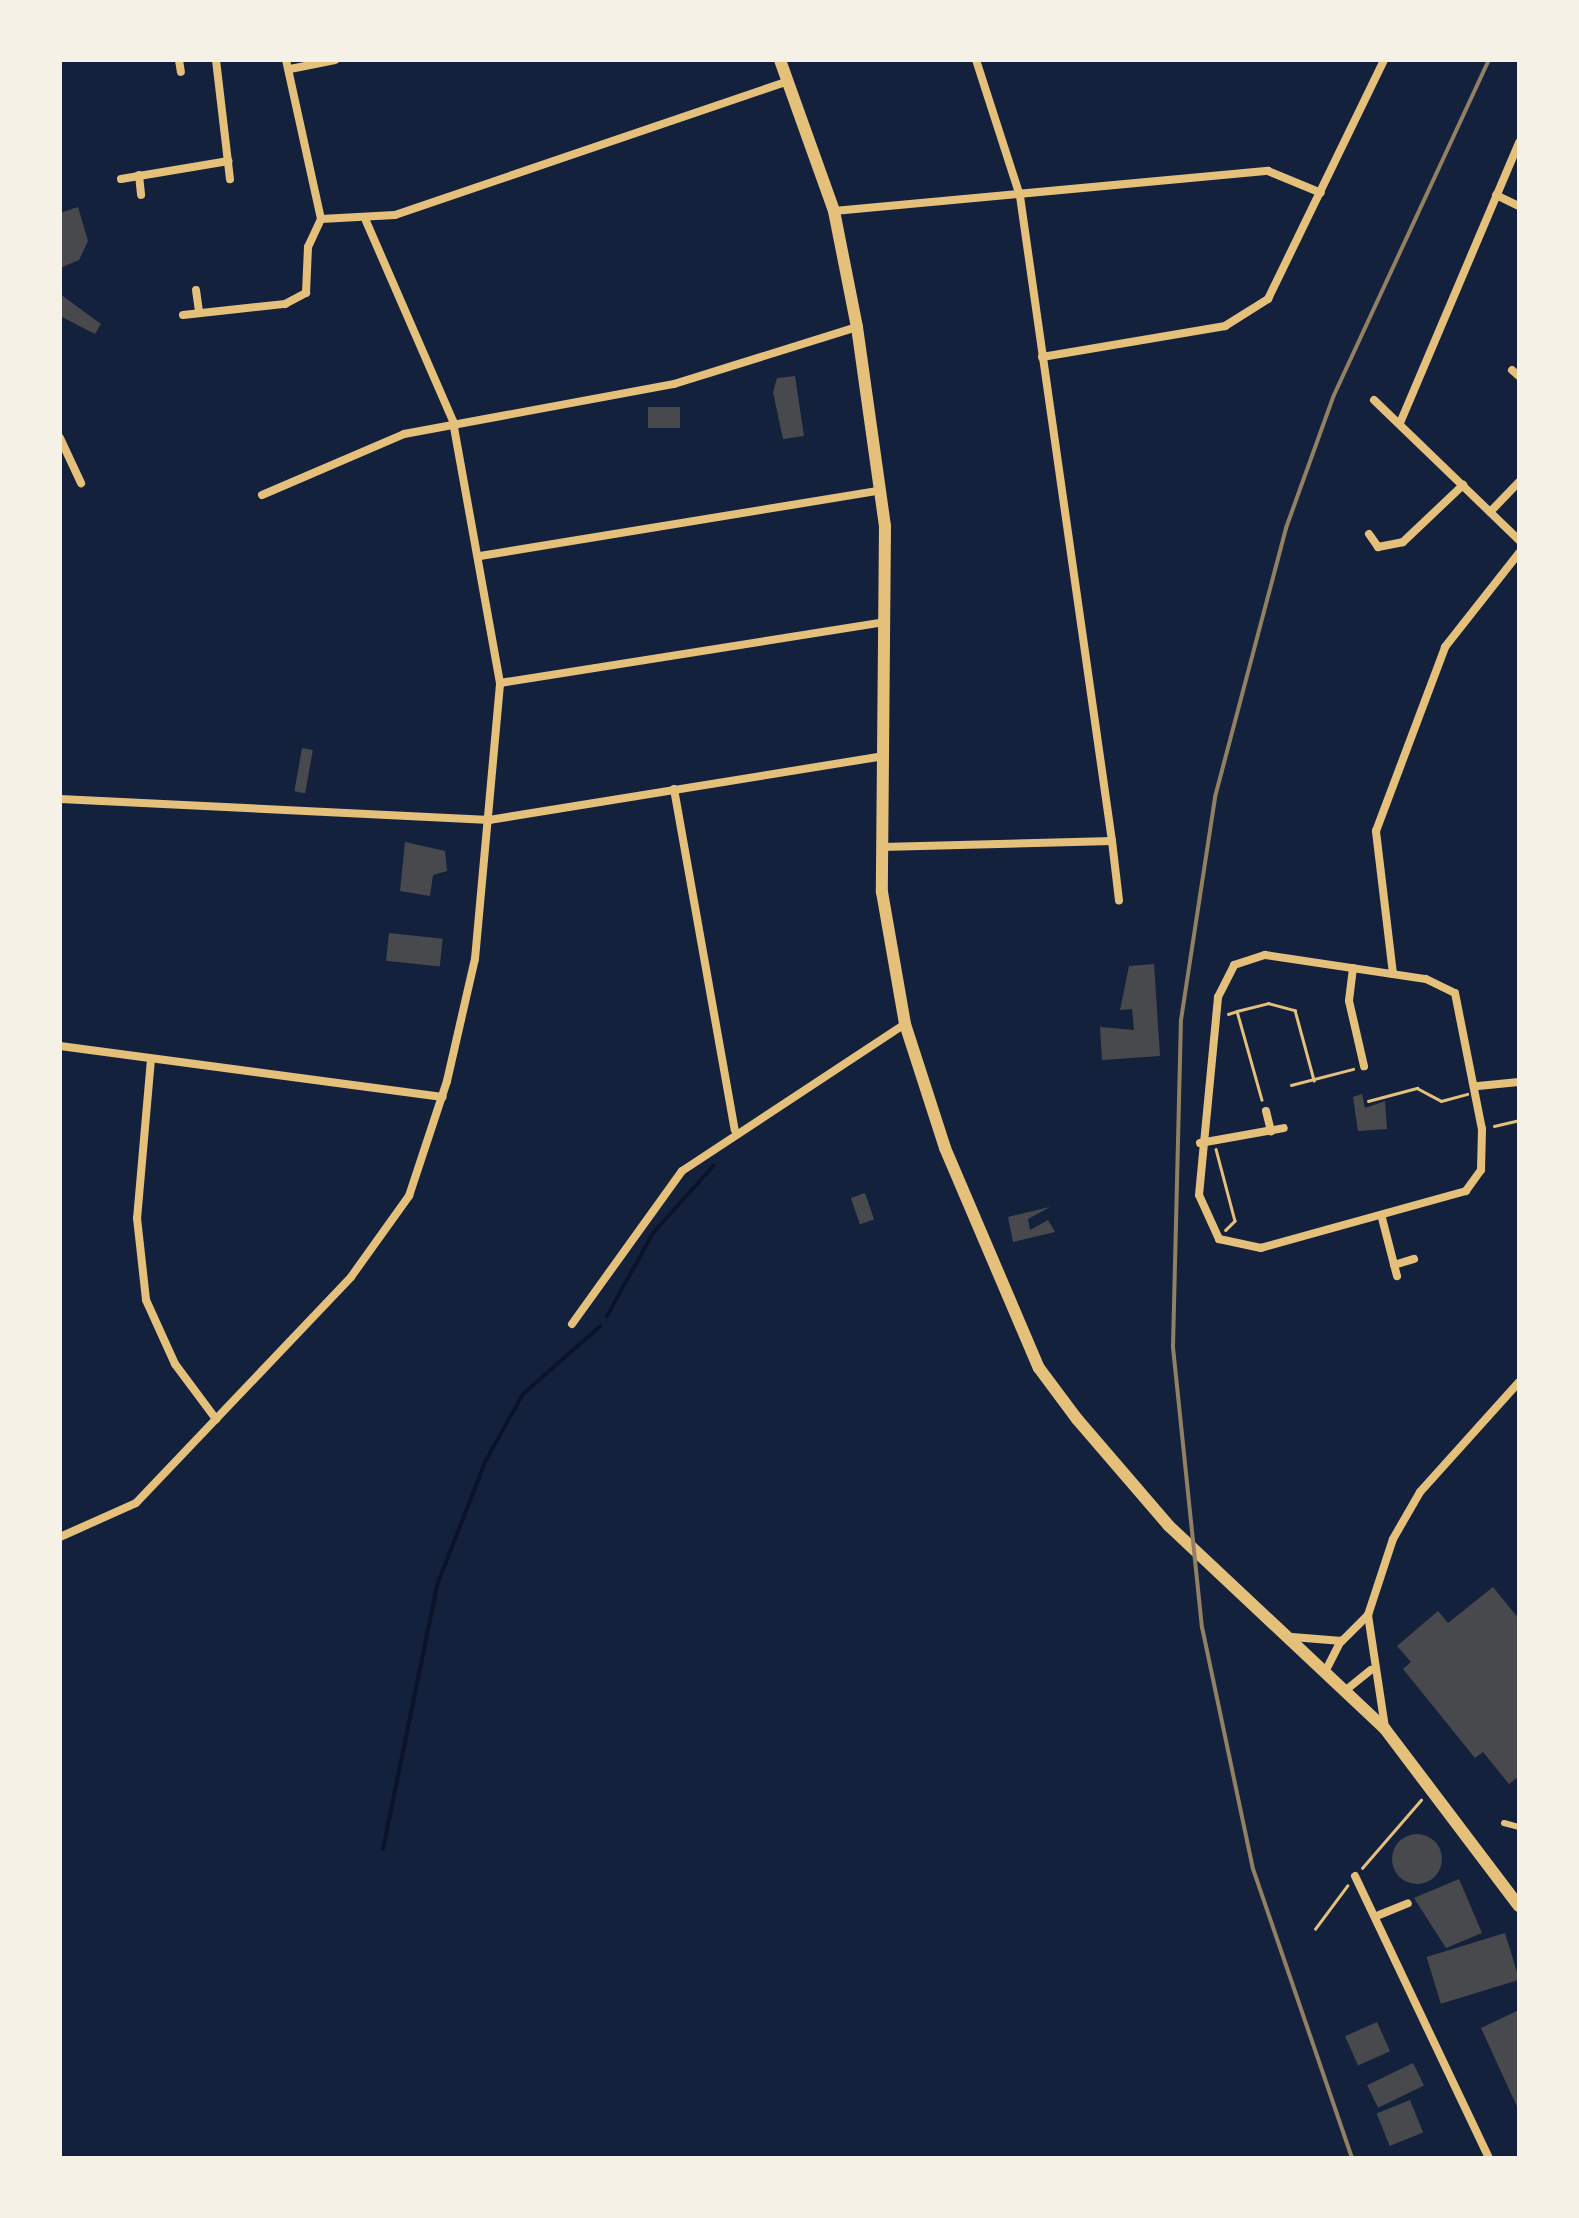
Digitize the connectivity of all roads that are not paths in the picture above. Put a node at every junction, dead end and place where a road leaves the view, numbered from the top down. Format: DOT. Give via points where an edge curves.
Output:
graph roads {
  1 [pos="174,60"];
  2 [pos="216,60"];
  3 [pos="335,60"];
  4 [pos="780,60"];
  5 [pos="976,60"];
  6 [pos="1384,60"];
  7 [pos="288,65"];
  8 [pos="181,72"];
  9 [pos="788,81"];
  10 [pos="1519,142"];
  11 [pos="228,161"];
  12 [pos="139,175"];
  13 [pos="122,179"];
  14 [pos="230,179"];
  15 [pos="1321,193"];
  16 [pos="141,195"];
  17 [pos="1496,195"];
  18 [pos="1020,196"];
  19 [pos="1519,206"];
  20 [pos="834,212"];
  21 [pos="321,218"];
  22 [pos="366,221"];
  23 [pos="196,290"];
  24 [pos="199,312"];
  25 [pos="183,315"];
  26 [pos="857,327"];
  27 [pos="1042,357"];
  28 [pos="1374,400"];
  29 [pos="453,421"];
  30 [pos="1400,422"];
  31 [pos="60,438"];
  32 [pos="1519,482"];
  33 [pos="81,483"];
  34 [pos="1463,485"];
  35 [pos="881,490"];
  36 [pos="262,495"];
  37 [pos="1490,512"];
  38 [pos="1519,540"];
  39 [pos="1360,551"];
  40 [pos="1519,554"];
  41 [pos="480,556"];
  42 [pos="884,622"];
  43 [pos="500,683"];
  44 [pos="878,757"];
  45 [pos="674,790"];
  46 [pos="60,799"];
  47 [pos="488,820"];
  48 [pos="1112,840"];
  49 [pos="878,848"];
  50 [pos="1119,902"];
  51 [pos="1353,968"];
  52 [pos="1393,974"];
  53 [pos="905,1024"];
  54 [pos="60,1046"];
  55 [pos="151,1059"];
  56 [pos="1364,1066"];
  57 [pos="1519,1082"];
  58 [pos="1478,1088"];
  59 [pos="443,1097"];
  60 [pos="1266,1111"];
  61 [pos="1284,1128"];
  62 [pos="735,1130"];
  63 [pos="1272,1131"];
  64 [pos="1200,1143"];
  65 [pos="1382,1218"];
  66 [pos="1414,1260"];
  67 [pos="1394,1265"];
  68 [pos="1398,1276"];
  69 [pos="572,1324"];
  70 [pos="1519,1382"];
  71 [pos="216,1419"];
  72 [pos="60,1537"];
  73 [pos="1368,1615"];
  74 [pos="1292,1637"];
  75 [pos="1342,1641"];
  76 [pos="1326,1670"];
  77 [pos="1371,1670"];
  78 [pos="1346,1690"];
  79 [pos="1385,1729"];
  80 [pos="1504,1823"];
  81 [pos="1519,1826"];
  82 [pos="1355,1876"];
  83 [pos="1408,1903"];
  84 [pos="1519,1906"];
  85 [pos="1379,1915"];
  86 [pos="1489,2158"];
  1 -- 8 [label="street"];
  2 -- 11 [label="street"];
  3 -- 7 [label="street"];
  4 -- 9 [label="main road"];
  5 -- 18 [label="street"];
  6 -- 15 [label="street"];
  7 -- 21 [label="street"];
  9 -- 20 [label="main road"];
  9 -- 22 [label="street"];
  10 -- 17 [label="street"];
  11 -- 12 [label="street"];
  11 -- 14 [label="street"];
  12 -- 13 [label="street"];
  12 -- 16 [label="street"];
  15 -- 18 [label="street" via="1275,171"];
  15 -- 27 [label="street" via="1280,283 1246,317"];
  17 -- 19 [label="street"];
  17 -- 30 [label="street"];
  18 -- 20 [label="street"];
  18 -- 27 [label="street"];
  20 -- 26 [label="main road"];
  21 -- 22 [label="street"];
  21 -- 24 [label="street" via="308,246 312,278 297,302"];
  22 -- 29 [label="street"];
  23 -- 24 [label="street"];
  24 -- 25 [label="street"];
  26 -- 29 [label="street" via="674,384"];
  26 -- 35 [label="main road"];
  27 -- 48 [label="street"];
  28 -- 30 [label="street"];
  29 -- 36 [label="street" via="364,447 308,481"];
  29 -- 41 [label="street"];
  30 -- 34 [label="street"];
  31 -- 33 [label="street"];
  32 -- 37 [label="street"];
  34 -- 37 [label="street"];
  34 -- 39 [label="street" via="1419,533 1370,538"];
  35 -- 41 [label="street"];
  35 -- 42 [label="main road"];
  37 -- 38 [label="street"];
  40 -- 52 [label="street" via="1446,647 1376,831"];
  41 -- 43 [label="street"];
  42 -- 43 [label="street"];
  42 -- 44 [label="main road"];
  43 -- 47 [label="street"];
  44 -- 45 [label="street"];
  44 -- 49 [label="main road"];
  45 -- 47 [label="street"];
  45 -- 62 [label="street"];
  46 -- 47 [label="street"];
  47 -- 59 [label="street" via="475,959"];
  48 -- 49 [label="street"];
  48 -- 50 [label="street"];
  49 -- 53 [label="main road"];
  51 -- 52 [label="street"];
  51 -- 56 [label="street" via="1349,1001"];
  51 -- 64 [label="street" via="1244,959 1227,974"];
  52 -- 58 [label="street" via="1455,993"];
  53 -- 62 [label="street"];
  53 -- 74 [label="main road" via="945,1148 1039,1368 1169,1526"];
  54 -- 55 [label="street"];
  55 -- 59 [label="street"];
  55 -- 71 [label="street" via="137,1218 146,1300 175,1364"];
  57 -- 58 [label="street"];
  58 -- 65 [label="street" via="1480,1170 1466,1191"];
  59 -- 71 [label="street" via="421,1171 382,1238"];
  60 -- 63 [label="street"];
  61 -- 63 [label="street"];
  62 -- 69 [label="street" via="664,1190"];
  63 -- 64 [label="street"];
  64 -- 65 [label="street" via="1199,1195 1218,1239 1261,1248"];
  65 -- 67 [label="street"];
  66 -- 67 [label="street"];
  67 -- 68 [label="street"];
  70 -- 73 [label="street" via="1420,1492 1392,1538"];
  71 -- 72 [label="street" via="136,1503"];
  73 -- 75 [label="street"];
  73 -- 77 [label="street"];
  74 -- 75 [label="street"];
  74 -- 76 [label="main road"];
  75 -- 76 [label="street"];
  76 -- 78 [label="main road"];
  77 -- 78 [label="street"];
  77 -- 79 [label="street"];
  78 -- 79 [label="main road"];
  79 -- 84 [label="main road"];
  80 -- 81 [label="street"];
  82 -- 85 [label="street"];
  83 -- 85 [label="street"];
  85 -- 86 [label="street"];
}
